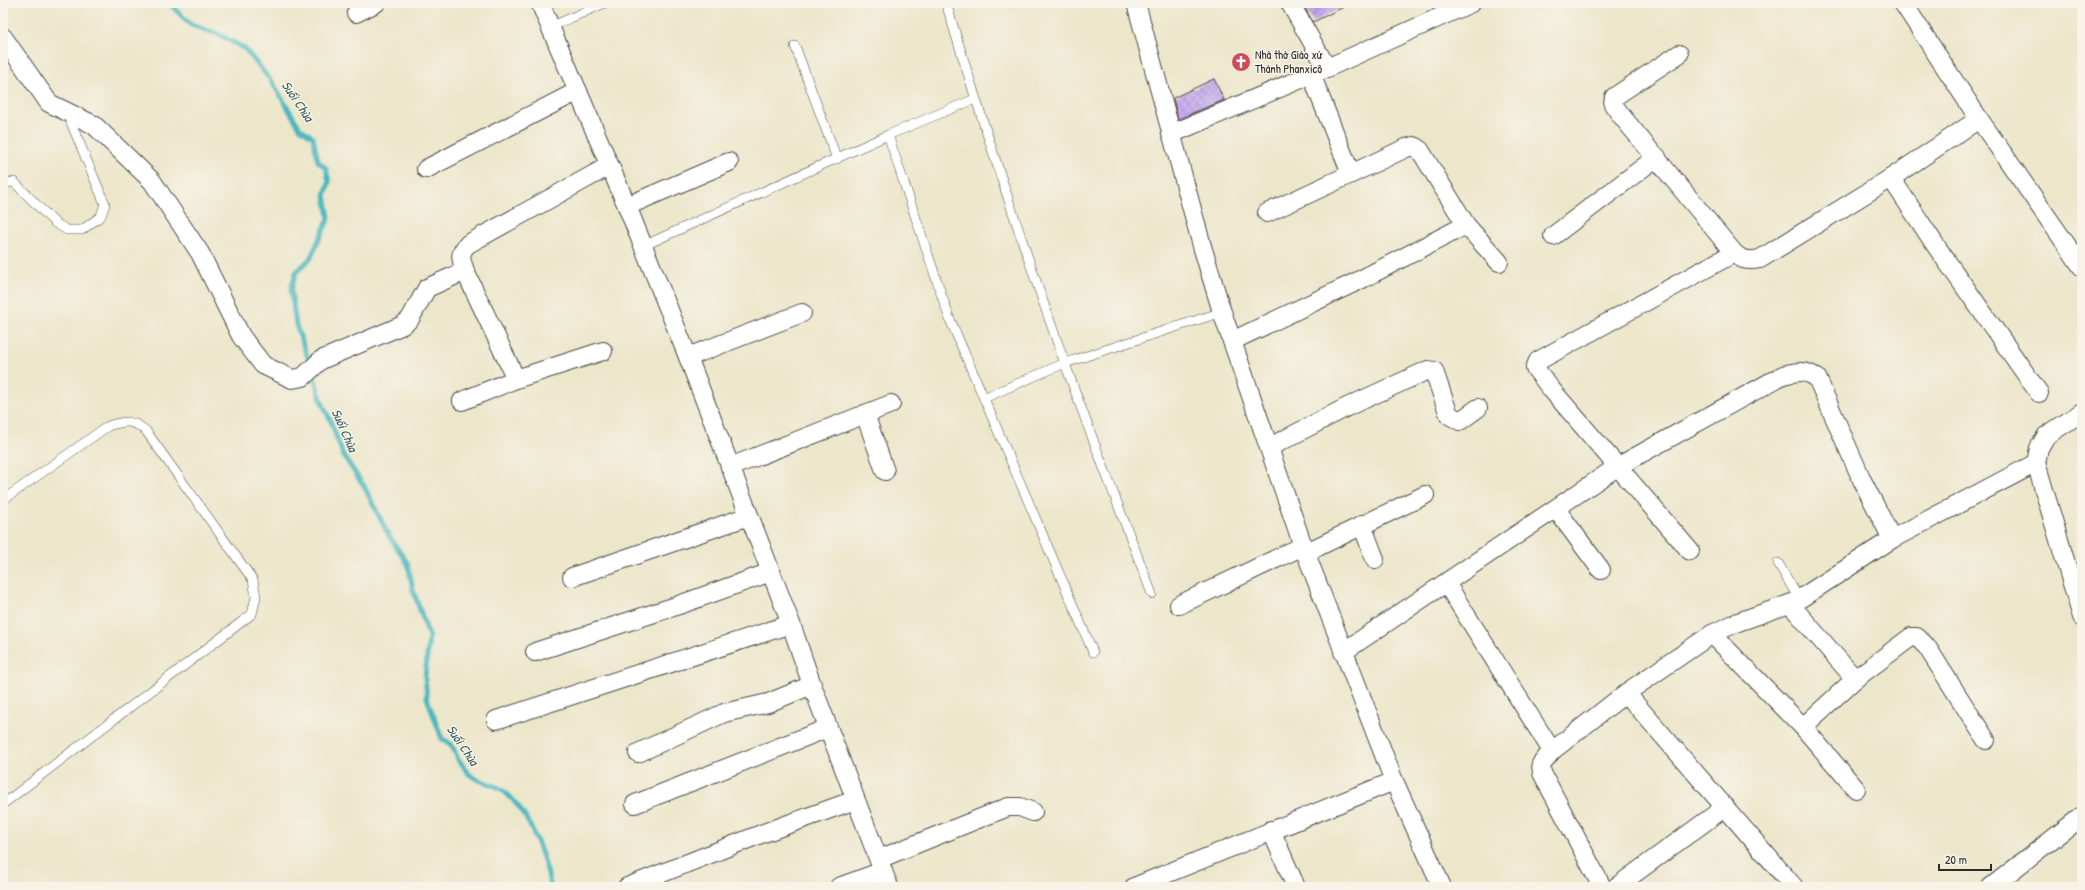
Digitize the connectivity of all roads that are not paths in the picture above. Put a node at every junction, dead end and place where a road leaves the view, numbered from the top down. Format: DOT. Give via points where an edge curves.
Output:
graph roads {
  1 [pos="376,3"];
  2 [pos="540,3"];
  3 [pos="604,3"];
  4 [pos="946,3"];
  5 [pos="1136,3"];
  6 [pos="1290,3"];
  7 [pos="1471,3"];
  8 [pos="1903,3"];
  9 [pos="356,13"];
  10 [pos="550,27"];
  11 [pos="3,37"];
  12 [pos="795,46"];
  13 [pos="1679,54"];
  14 [pos="1319,71"];
  15 [pos="578,91"];
  16 [pos="975,99"];
  17 [pos="66,112"];
  18 [pos="1979,119"];
  19 [pos="1171,134"];
  20 [pos="888,135"];
  21 [pos="1657,157"];
  22 [pos="837,159"];
  23 [pos="729,162"];
  24 [pos="609,166"];
  25 [pos="426,169"];
  26 [pos="1352,174"];
  27 [pos="1891,178"];
  28 [pos="3,183"];
  29 [pos="627,206"];
  30 [pos="1267,213"];
  31 [pos="1466,225"];
  32 [pos="1553,236"];
  33 [pos="643,246"];
  34 [pos="1734,253"];
  35 [pos="1499,262"];
  36 [pos="2082,267"];
  37 [pos="466,271"];
  38 [pos="1222,312"];
  39 [pos="802,313"];
  40 [pos="1232,341"];
  41 [pos="603,351"];
  42 [pos="688,357"];
  43 [pos="1065,362"];
  44 [pos="516,379"];
  45 [pos="2039,393"];
  46 [pos="984,398"];
  47 [pos="462,401"];
  48 [pos="891,404"];
  49 [pos="1478,408"];
  50 [pos="2082,412"];
  51 [pos="865,414"];
  52 [pos="1270,447"];
  53 [pos="2036,464"];
  54 [pos="730,467"];
  55 [pos="1617,467"];
  56 [pos="885,471"];
  57 [pos="1425,495"];
  58 [pos="3,500"];
  59 [pos="1556,508"];
  60 [pos="749,516"];
  61 [pos="1362,525"];
  62 [pos="1892,539"];
  63 [pos="1304,549"];
  64 [pos="1690,551"];
  65 [pos="1375,559"];
  66 [pos="1778,563"];
  67 [pos="2075,568"];
  68 [pos="1601,570"];
  69 [pos="771,572"];
  70 [pos="572,577"];
  71 [pos="1446,583"];
  72 [pos="1152,594"];
  73 [pos="1794,601"];
  74 [pos="1179,605"];
  75 [pos="2082,617"];
  76 [pos="791,624"];
  77 [pos="1712,634"];
  78 [pos="535,652"];
  79 [pos="1093,652"];
  80 [pos="1342,652"];
  81 [pos="1855,679"];
  82 [pos="812,685"];
  83 [pos="1626,693"];
  84 [pos="496,720"];
  85 [pos="1803,727"];
  86 [pos="828,728"];
  87 [pos="1986,740"];
  88 [pos="1552,751"];
  89 [pos="638,753"];
  90 [pos="1394,781"];
  91 [pos="1856,789"];
  92 [pos="855,800"];
  93 [pos="3,804"];
  94 [pos="635,804"];
  95 [pos="1724,808"];
  96 [pos="1033,812"];
  97 [pos="2082,816"];
  98 [pos="1271,830"];
  99 [pos="884,872"];
  100 [pos="1785,884"];
  101 [pos="627,887"];
  102 [pos="839,887"];
  103 [pos="1134,887"];
  104 [pos="1296,887"];
  105 [pos="1442,887"];
  106 [pos="1602,887"];
  107 [pos="1616,887"];
  108 [pos="1991,887"];
  1 -- 9 [label="street"];
  2 -- 10 [label="street"];
  3 -- 10 [label="lane"];
  4 -- 16 [label="lane"];
  5 -- 19 [label="street"];
  6 -- 14 [label="street"];
  7 -- 14 [label="street"];
  8 -- 18 [label="street"];
  10 -- 15 [label="street"];
  11 -- 17 [label="street" via="49,103"];
  12 -- 22 [label="lane"];
  13 -- 21 [label="street" via="1614,97 1613,104 1620,114"];
  14 -- 19 [label="street"];
  14 -- 26 [label="street"];
  15 -- 24 [label="street"];
  15 -- 25 [label="street"];
  16 -- 20 [label="lane"];
  16 -- 43 [label="lane"];
  17 -- 28 [label="lane" via="105,204 101,216 82,230 67,230 54,223 14,182"];
  17 -- 37 [label="street" via="94,125 152,181 200,253 241,336 263,365 292,379 303,377 321,360 403,325 410,319 427,288"];
  18 -- 27 [label="street"];
  18 -- 36 [label="street"];
  19 -- 38 [label="street"];
  20 -- 22 [label="lane"];
  20 -- 46 [label="lane" via="949,317"];
  21 -- 32 [label="street"];
  21 -- 34 [label="street"];
  22 -- 33 [label="lane"];
  23 -- 29 [label="street"];
  24 -- 29 [label="street"];
  24 -- 37 [label="street" via="468,244 460,256"];
  26 -- 30 [label="street"];
  26 -- 31 [label="street" via="1414,146 1420,150"];
  27 -- 34 [label="street" via="1760,259 1749,262"];
  27 -- 45 [label="street"];
  29 -- 33 [label="street"];
  31 -- 35 [label="street"];
  31 -- 40 [label="street" via="1360,280"];
  33 -- 42 [label="street"];
  34 -- 55 [label="street" via="1538,361 1535,368"];
  37 -- 44 [label="street"];
  38 -- 40 [label="street"];
  38 -- 43 [label="lane"];
  39 -- 42 [label="street"];
  40 -- 52 [label="street"];
  41 -- 44 [label="street"];
  42 -- 54 [label="street"];
  43 -- 46 [label="lane"];
  43 -- 72 [label="lane"];
  44 -- 47 [label="street"];
  46 -- 79 [label="lane"];
  48 -- 51 [label="street"];
  49 -- 52 [label="street" via="1460,421 1454,419 1449,415 1434,371 1428,370 1347,407"];
  50 -- 53 [label="street" via="2046,436 2039,448"];
  51 -- 54 [label="street"];
  51 -- 56 [label="street"];
  52 -- 63 [label="street"];
  53 -- 62 [label="street"];
  53 -- 67 [label="street"];
  54 -- 60 [label="street"];
  55 -- 59 [label="street"];
  55 -- 62 [label="street" via="1783,376 1809,372 1817,378 1862,480"];
  55 -- 64 [label="street"];
  57 -- 61 [label="street"];
  58 -- 93 [label="lane" via="108,426 123,422 138,424 146,431 253,580 256,597 252,614"];
  59 -- 68 [label="street"];
  59 -- 71 [label="street"];
  60 -- 69 [label="street"];
  60 -- 70 [label="street"];
  61 -- 63 [label="street"];
  61 -- 65 [label="street"];
  62 -- 73 [label="street"];
  63 -- 74 [label="street"];
  63 -- 80 [label="street"];
  66 -- 73 [label="lane"];
  67 -- 75 [label="street"];
  69 -- 76 [label="street"];
  69 -- 78 [label="street"];
  71 -- 80 [label="street"];
  71 -- 88 [label="street"];
  73 -- 77 [label="street"];
  73 -- 81 [label="street"];
  76 -- 82 [label="street"];
  76 -- 84 [label="street"];
  77 -- 83 [label="street"];
  77 -- 85 [label="street"];
  80 -- 90 [label="street"];
  81 -- 85 [label="street"];
  81 -- 87 [label="street" via="1911,637 1917,637"];
  82 -- 86 [label="street"];
  82 -- 89 [label="street" via="768,703 724,713"];
  83 -- 88 [label="street"];
  83 -- 95 [label="street"];
  85 -- 91 [label="street"];
  86 -- 92 [label="street"];
  86 -- 94 [label="street"];
  88 -- 106 [label="street" via="1541,764 1542,773"];
  90 -- 98 [label="street"];
  90 -- 105 [label="street"];
  92 -- 99 [label="street"];
  92 -- 101 [label="street"];
  95 -- 100 [label="street"];
  95 -- 107 [label="street"];
  96 -- 99 [label="street" via="1020,807 1008,807"];
  97 -- 108 [label="street"];
  98 -- 103 [label="street"];
  98 -- 104 [label="street"];
  99 -- 102 [label="street"];
}
